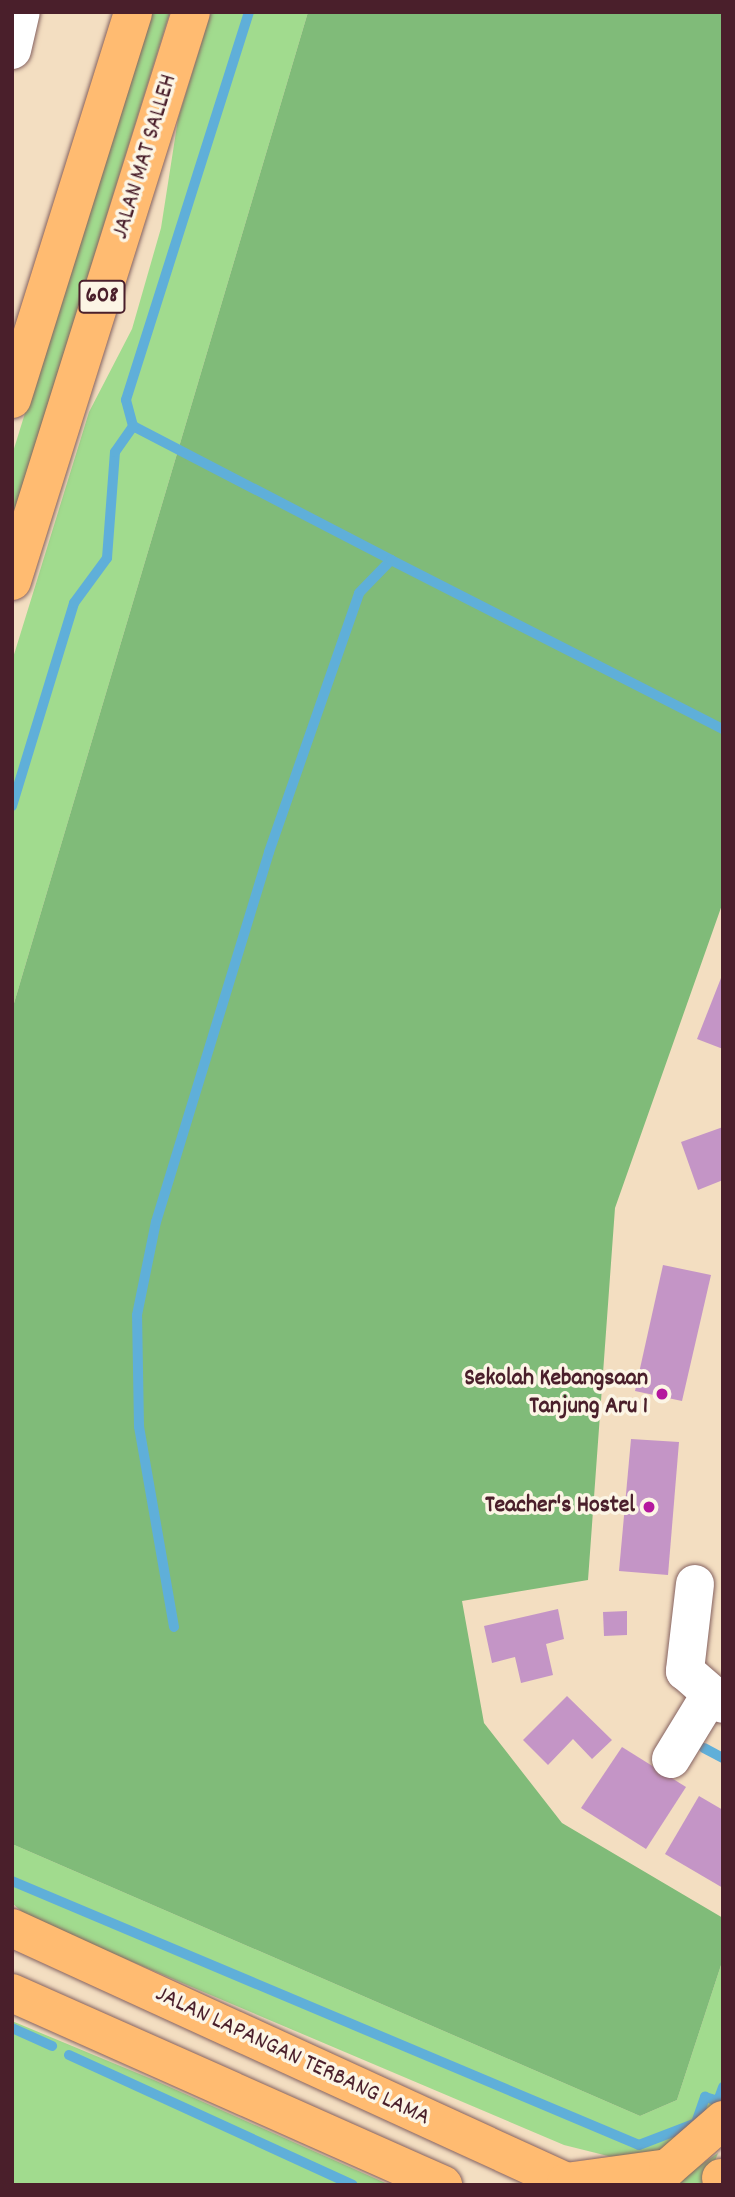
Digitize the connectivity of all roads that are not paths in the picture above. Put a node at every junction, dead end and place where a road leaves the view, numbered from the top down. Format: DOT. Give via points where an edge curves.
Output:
graph roads {
  1 [pos="21,12"];
  2 [pos="133,12"];
  3 [pos="191,12"];
  4 [pos="12,50"];
  5 [pos="12,399"];
  6 [pos="12,582"];
  7 [pos="695,1584"];
  8 [pos="717,1700"];
  9 [pos="671,1759"];
  10 [pos="12,1928"];
  11 [pos="12,1993"];
  12 [pos="723,2120"];
  13 [pos="569,2183"];
  14 [pos="443,2185"];
  1 -- 4 [label="street"];
  2 -- 5 [label="main road, 608"];
  3 -- 6 [label="main road, JALAN MAT SALLEH / 608"];
  7 -- 8 [label="street" via="685,1671"];
  8 -- 9 [label="street"];
  10 -- 13 [label="main road, JALAN LAPANGAN TERBANG LAMA"];
  11 -- 14 [label="main road"];
  12 -- 13 [label="main road" via="668,2168"];
}
